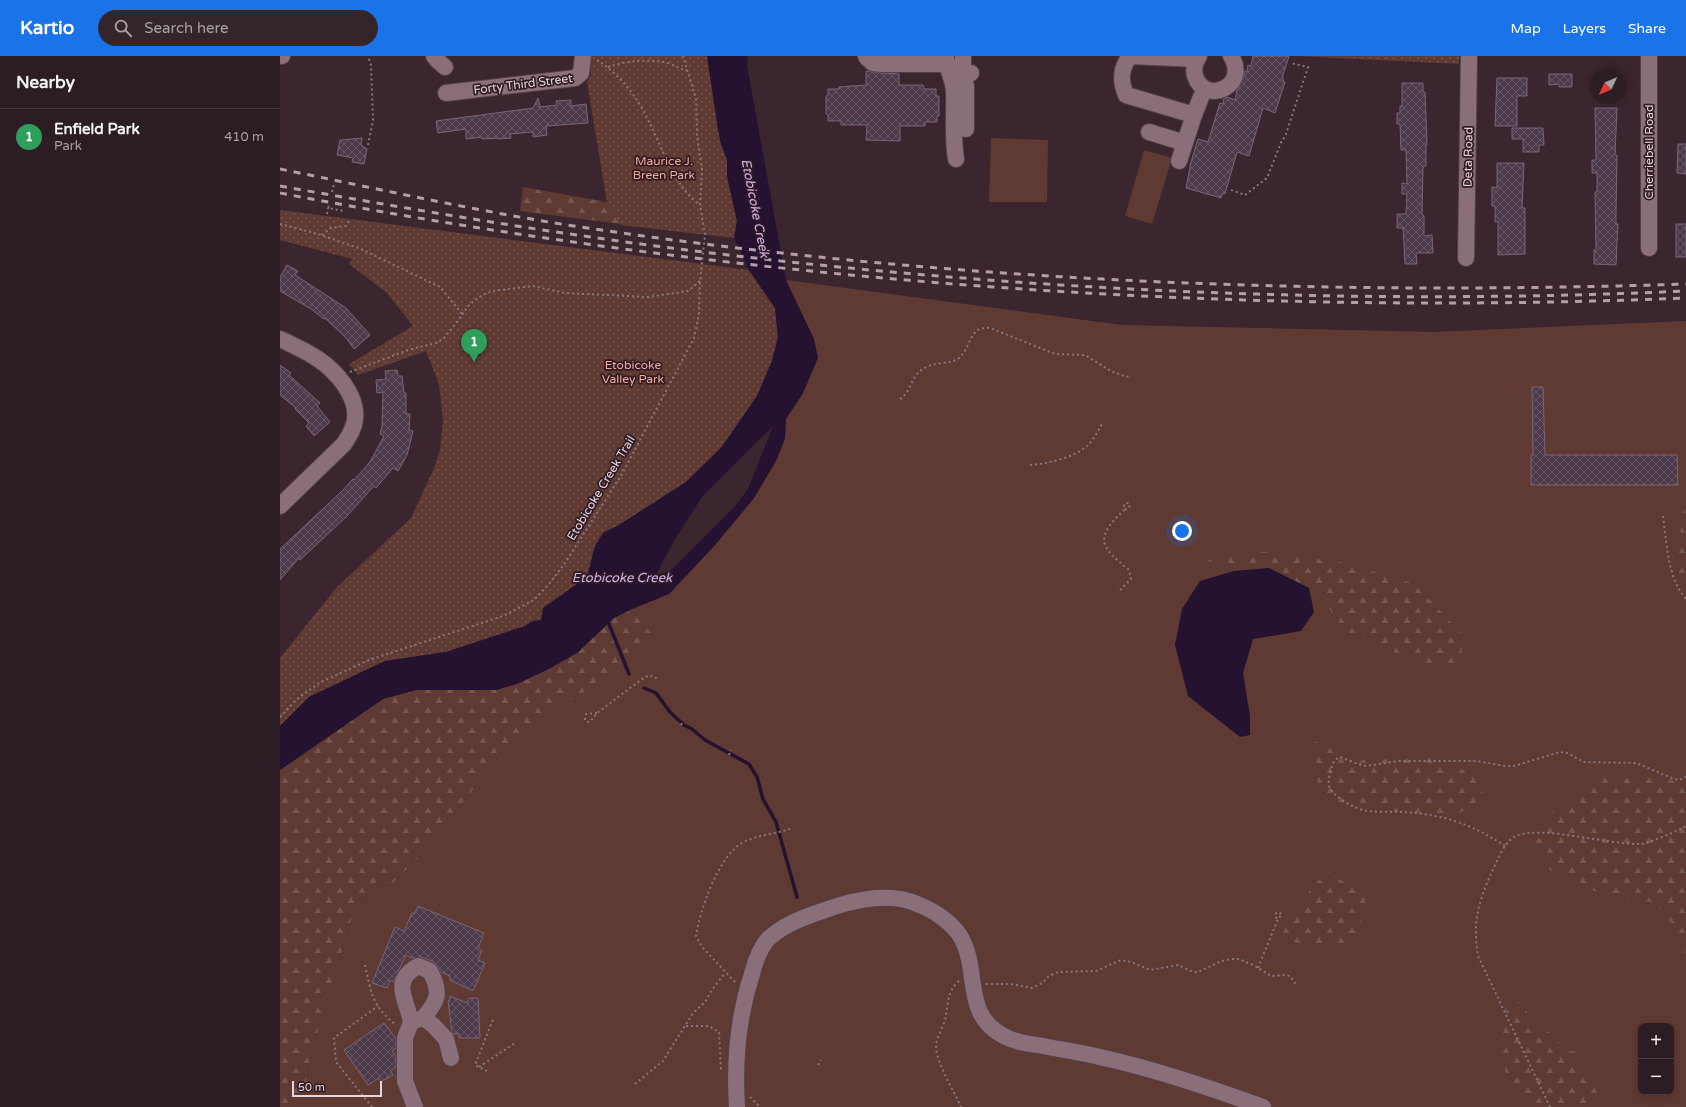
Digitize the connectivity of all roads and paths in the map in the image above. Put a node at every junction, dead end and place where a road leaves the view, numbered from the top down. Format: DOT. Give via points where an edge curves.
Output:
graph roads {
  1 [pos="368,56"];
  2 [pos="683,56"];
  3 [pos="866,56"];
  4 [pos="963,56"];
  5 [pos="1231,56"];
  6 [pos="1470,56"];
  7 [pos="1649,56"];
  8 [pos="587,57"];
  9 [pos="1198,58"];
  10 [pos="946,60"];
  11 [pos="1290,63"];
  12 [pos="608,68"];
  13 [pos="688,71"];
  14 [pos="968,73"];
  15 [pos="446,93"];
  16 [pos="1201,97"];
  17 [pos="1194,115"];
  18 [pos="966,129"];
  19 [pos="1149,132"];
  20 [pos="1185,143"];
  21 [pos="368,145"];
  22 [pos="956,159"];
  23 [pos="1179,161"];
  24 [pos="334,184"];
  25 [pos="1231,190"];
  26 [pos="332,192"];
  27 [pos="700,205"];
  28 [pos="344,211"];
  29 [pos="328,214"];
  30 [pos="350,218"];
  31 [pos="280,224"];
  32 [pos="322,235"];
  33 [pos="1649,248"];
  34 [pos="1466,258"];
  35 [pos="700,281"];
  36 [pos="462,314"];
  37 [pos="280,339"];
  38 [pos="338,377"];
  39 [pos="1130,377"];
  40 [pos="900,399"];
  41 [pos="1102,424"];
  42 [pos="1030,465"];
  43 [pos="280,506"];
  44 [pos="1124,510"];
  45 [pos="1663,516"];
  46 [pos="1120,590"];
  47 [pos="1686,599"];
  48 [pos="658,679"];
  49 [pos="597,713"];
  50 [pos="280,717"];
  51 [pos="683,721"];
  52 [pos="681,725"];
  53 [pos="731,750"];
  54 [pos="729,755"];
  55 [pos="1686,777"];
  56 [pos="1686,826"];
  57 [pos="790,830"];
  58 [pos="1505,846"];
  59 [pos="1278,920"];
  60 [pos="365,965"];
  61 [pos="1258,968"];
  62 [pos="725,973"];
  63 [pos="972,979"];
  64 [pos="1297,986"];
  65 [pos="747,990"];
  66 [pos="378,1006"];
  67 [pos="494,1017"];
  68 [pos="414,1025"];
  69 [pos="686,1026"];
  70 [pos="515,1044"];
  71 [pos="451,1058"];
  72 [pos="821,1060"];
  73 [pos="818,1065"];
  74 [pos="479,1067"];
  75 [pos="487,1071"];
  76 [pos="722,1072"];
  77 [pos="635,1084"];
  78 [pos="372,1107"];
  79 [pos="415,1107"];
  80 [pos="737,1107"];
  81 [pos="961,1107"];
  82 [pos="1263,1107"];
  83 [pos="1550,1107"];
  1 -- 21 [label="path" via="371,65 373,120"];
  2 -- 13 [label="path, Etobicoke Creek Trail"];
  3 -- 10 [label="street" via="873,63 882,64"];
  4 -- 14 [label="street"];
  5 -- 9 [label="street" via="1235,62 1235,77 1225,89 1217,91 1203,87 1197,82 1194,67"];
  6 -- 34 [label="street, Deta Road"];
  7 -- 33 [label="street, Cherriebell Road"];
  8 -- 12 [label="path"];
  8 -- 15 [label="street, Forty Third Street" via="581,73 575,78"];
  9 -- 17 [label="street" via="1130,56 1121,72 1126,95"];
  10 -- 14 [label="street"];
  10 -- 22 [label="street" via="954,89"];
  11 -- 25 [label="path" via="1308,67 1285,137 1267,178 1245,195"];
  12 -- 13 [label="path" via="632,61 648,61 665,62"];
  12 -- 27 [label="path" via="618,76 642,108 678,182"];
  13 -- 27 [label="path, Etobicoke Creek Trail" via="696,99 697,136 702,170"];
  14 -- 18 [label="street"];
  16 -- 17 [label="street"];
  17 -- 20 [label="street"];
  19 -- 20 [label="street"];
  20 -- 23 [label="street"];
  24 -- 26 [label="path"];
  27 -- 35 [label="path, Etobicoke Creek Trail" via="705,235"];
  28 -- 29 [label="path" via="328,207"];
  30 -- 32 [label="path" via="346,226 331,228"];
  31 -- 32 [label="path"];
  32 -- 36 [label="path" via="361,249 440,287"];
  35 -- 36 [label="path" via="688,290 648,297 565,293 524,286 482,295"];
  35 -- 50 [label="path, Etobicoke Creek Trail" via="699,314 694,338 622,474 565,563 542,593 527,605 503,616 369,660 319,683 296,700"];
  36 -- 38 [label="path" via="450,332 436,343 408,350"];
  37 -- 38 [label="street" via="319,360"];
  38 -- 43 [label="street" via="346,387 354,409 356,418 351,433 344,444"];
  39 -- 40 [label="path" via="1110,371 1085,354 1055,354 984,327 973,334 964,352 956,360 927,366 917,374"];
  41 -- 42 [label="path" via="1088,445 1083,448 1053,462"];
  44 -- 46 [label="path" via="1107,529 1104,539 1106,549 1131,574 1131,579"];
  45 -- 47 [label="path" via="1670,568 1678,590"];
  48 -- 49 [label="path" via="649,676 642,679"];
  49 -- 49 [label="path" via="586,714 587,722 590,722"];
  51 -- 52 [label="path"];
  53 -- 54 [label="path"];
  55 -- 58 [label="path" via="1679,780 1636,763 1583,762 1560,752 1514,766 1478,761 1399,761 1366,766 1340,756 1331,766 1331,790 1336,796 1354,806 1369,811 1446,818 1477,829"];
  56 -- 58 [label="path" via="1642,844 1527,833 1515,836"];
  57 -- 62 [label="path" via="750,839 735,848 711,885 696,936 702,947"];
  58 -- 83 [label="path" via="1484,890 1476,916 1478,956"];
  59 -- 61 [label="path"];
  60 -- 66 [label="path" via="372,997"];
  61 -- 63 [label="path" via="1231,959 1198,972 1178,965 1150,970 1121,960 1096,971 1058,972 1032,988 1011,984 984,984"];
  61 -- 64 [label="path" via="1271,976 1290,976"];
  62 -- 65 [label="path" via="737,985"];
  62 -- 69 [label="path" via="705,1002 693,1013"];
  63 -- 65 [label="street" via="962,940 953,928 918,904 882,898 839,906 780,929 767,940 757,958"];
  63 -- 81 [label="path" via="958,982 950,993 944,1026 936,1047"];
  63 -- 82 [label="street" via="983,1019 993,1030 1006,1037 1168,1075"];
  65 -- 80 [label="street" via="740,1021 735,1066"];
  66 -- 68 [label="path" via="384,1016"];
  66 -- 78 [label="path" via="334,1038 336,1062"];
  67 -- 74 [label="path" via="475,1065"];
  68 -- 71 [label="street" via="433,1025 446,1039"];
  68 -- 79 [label="street" via="405,1038 405,1081"];
  69 -- 76 [label="path" via="709,1026 719,1032"];
  69 -- 77 [label="path" via="663,1061"];
  70 -- 74 [label="path"];
  72 -- 73 [label="path"];
  74 -- 75 [label="path"];
}
